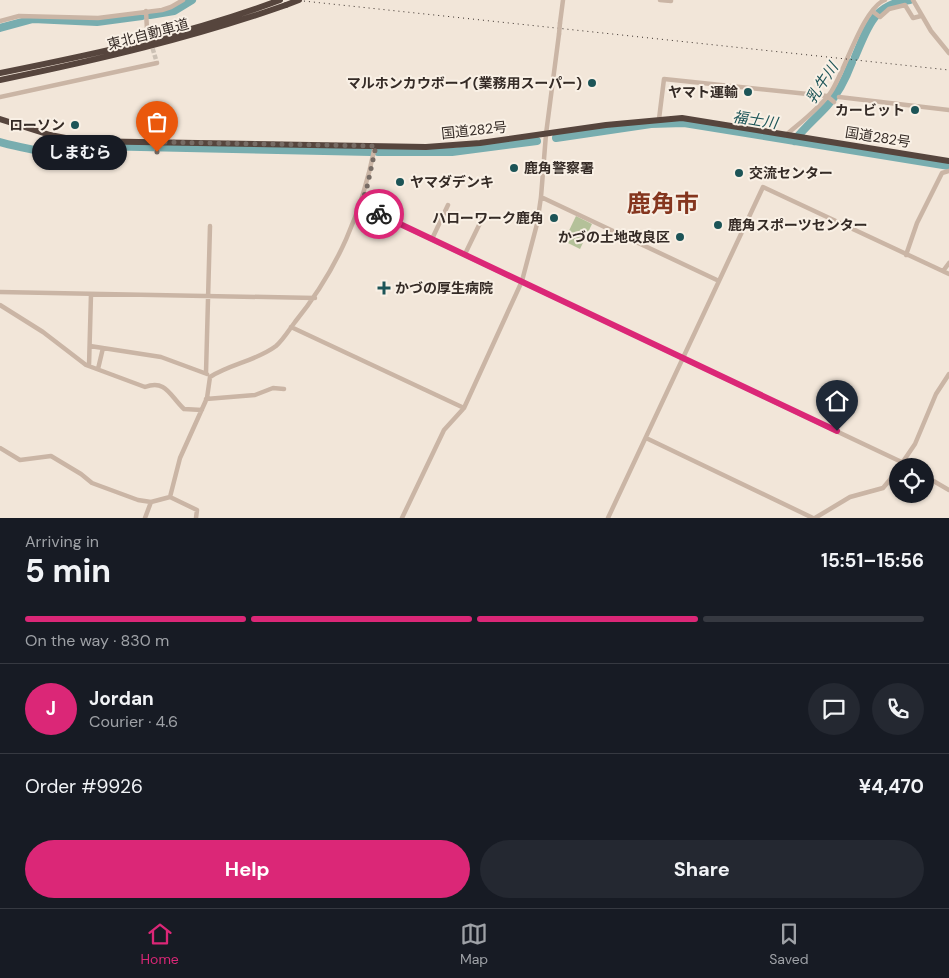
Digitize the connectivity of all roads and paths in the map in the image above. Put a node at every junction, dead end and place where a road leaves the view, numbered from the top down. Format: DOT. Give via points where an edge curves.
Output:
graph roads {
  1 [pos="183,0"];
  2 [pos="280,0"];
  3 [pos="299,0"];
  4 [pos="563,0"];
  5 [pos="660,0"];
  6 [pos="885,0"];
  7 [pos="671,1"];
  8 [pos="913,2"];
  9 [pos="146,11"];
  10 [pos="872,11"];
  11 [pos="921,16"];
  12 [pos="0,21"];
  13 [pos="147,30"];
  14 [pos="949,53"];
  15 [pos="157,63"];
  16 [pos="0,73"];
  17 [pos="0,80"];
  18 [pos="0,97"];
  19 [pos="828,97"];
  20 [pos="839,97"];
  21 [pos="834,102"];
  22 [pos="949,110"];
  23 [pos="0,119"];
  24 [pos="659,119"];
  25 [pos="546,134"];
  26 [pos="789,135"];
  27 [pos="157,142"];
  28 [pos="376,146"];
  29 [pos="157,152"];
  30 [pos="949,161"];
  31 [pos="949,171"];
  32 [pos="541,197"];
  33 [pos="448,205"];
  34 [pos="361,206"];
  35 [pos="482,219"];
  36 [pos="210,226"];
  37 [pos="432,239"];
  38 [pos="465,254"];
  39 [pos="906,255"];
  40 [pos="949,263"];
  41 [pos="943,271"];
  42 [pos="949,274"];
  43 [pos="719,280"];
  44 [pos="522,281"];
  45 [pos="0,292"];
  46 [pos="92,294"];
  47 [pos="207,296"];
  48 [pos="315,298"];
  49 [pos="0,305"];
  50 [pos="291,327"];
  51 [pos="90,346"];
  52 [pos="103,348"];
  53 [pos="684,358"];
  54 [pos="89,366"];
  55 [pos="98,369"];
  56 [pos="949,374"];
  57 [pos="208,375"];
  58 [pos="284,389"];
  59 [pos="206,400"];
  60 [pos="464,408"];
  61 [pos="202,410"];
  62 [pos="646,438"];
  63 [pos="0,448"];
  64 [pos="890,458"];
  65 [pos="906,458"];
  66 [pos="934,481"];
  67 [pos="889,482"];
  68 [pos="949,490"];
  69 [pos="170,497"];
  70 [pos="151,502"];
  71 [pos="145,517"];
  72 [pos="151,518"];
  73 [pos="196,518"];
  74 [pos="402,518"];
  75 [pos="608,518"];
  76 [pos="814,518"];
  1 -- 9 [label="street" via="171,8"];
  2 -- 16 [label="highway, 東北自動車道" via="156,39"];
  3 -- 17 [label="highway, 東北自動車道, bridge" via="167,43"];
  4 -- 25 [label="street, bridge"];
  5 -- 7 [label="street"];
  6 -- 10 [label="street"];
  8 -- 11 [label="street"];
  9 -- 12 [label="street" via="98,18 19,16"];
  9 -- 13 [label="street"];
  10 -- 11 [label="street" via="880,17 889,9 904,5 913,18"];
  10 -- 19 [label="street"];
  11 -- 14 [label="street"];
  15 -- 18 [label="street"];
  19 -- 21 [label="street"];
  19 -- 24 [label="street" via="664,79"];
  19 -- 26 [label="street"];
  20 -- 22 [label="street"];
  23 -- 27 [label="highway, 国道282号" via="50,136 81,141"];
  24 -- 25 [label="highway, 国道282号"];
  24 -- 26 [label="highway, 国道282号" via="696,120"];
  25 -- 28 [label="highway, 国道282号" via="457,145"];
  25 -- 32 [label="street"];
  26 -- 30 [label="highway, 国道282号"];
  27 -- 28 [label="highway, 国道282号"];
  27 -- 29 [label="street"];
  28 -- 34 [label="street"];
  31 -- 39 [label="street" via="942,173 917,223"];
  32 -- 43 [label="street"];
  32 -- 44 [label="street"];
  33 -- 37 [label="street"];
  34 -- 37 [label="street"];
  34 -- 48 [label="street"];
  35 -- 38 [label="street"];
  36 -- 47 [label="street"];
  37 -- 38 [label="street"];
  38 -- 44 [label="street"];
  39 -- 41 [label="street"];
  39 -- 43 [label="street" via="764,187"];
  40 -- 41 [label="street"];
  41 -- 42 [label="street"];
  43 -- 53 [label="street"];
  44 -- 53 [label="street"];
  44 -- 60 [label="street"];
  45 -- 46 [label="street"];
  46 -- 47 [label="street"];
  46 -- 51 [label="street"];
  47 -- 48 [label="street"];
  47 -- 57 [label="street"];
  48 -- 50 [label="street"];
  49 -- 54 [label="street"];
  50 -- 57 [label="street" via="269,351"];
  50 -- 60 [label="street"];
  51 -- 52 [label="street"];
  51 -- 54 [label="street"];
  52 -- 55 [label="street"];
  52 -- 57 [label="street" via="160,356"];
  53 -- 62 [label="street"];
  53 -- 64 [label="street"];
  54 -- 55 [label="street"];
  55 -- 61 [label="street" via="145,387 155,383 162,385 184,409"];
  56 -- 65 [label="street"];
  57 -- 59 [label="street"];
  58 -- 59 [label="street" via="273,388 255,395"];
  59 -- 61 [label="street"];
  60 -- 74 [label="street" via="444,430"];
  61 -- 69 [label="street" via="180,458"];
  62 -- 75 [label="street"];
  62 -- 76 [label="street"];
  63 -- 70 [label="street" via="20,460 51,456 92,483"];
  66 -- 68 [label="street"];
  67 -- 76 [label="street" via="884,488 850,497"];
  69 -- 70 [label="street"];
  69 -- 73 [label="street" via="197,510"];
  70 -- 71 [label="street"];
  71 -- 72 [label="street"];
}
